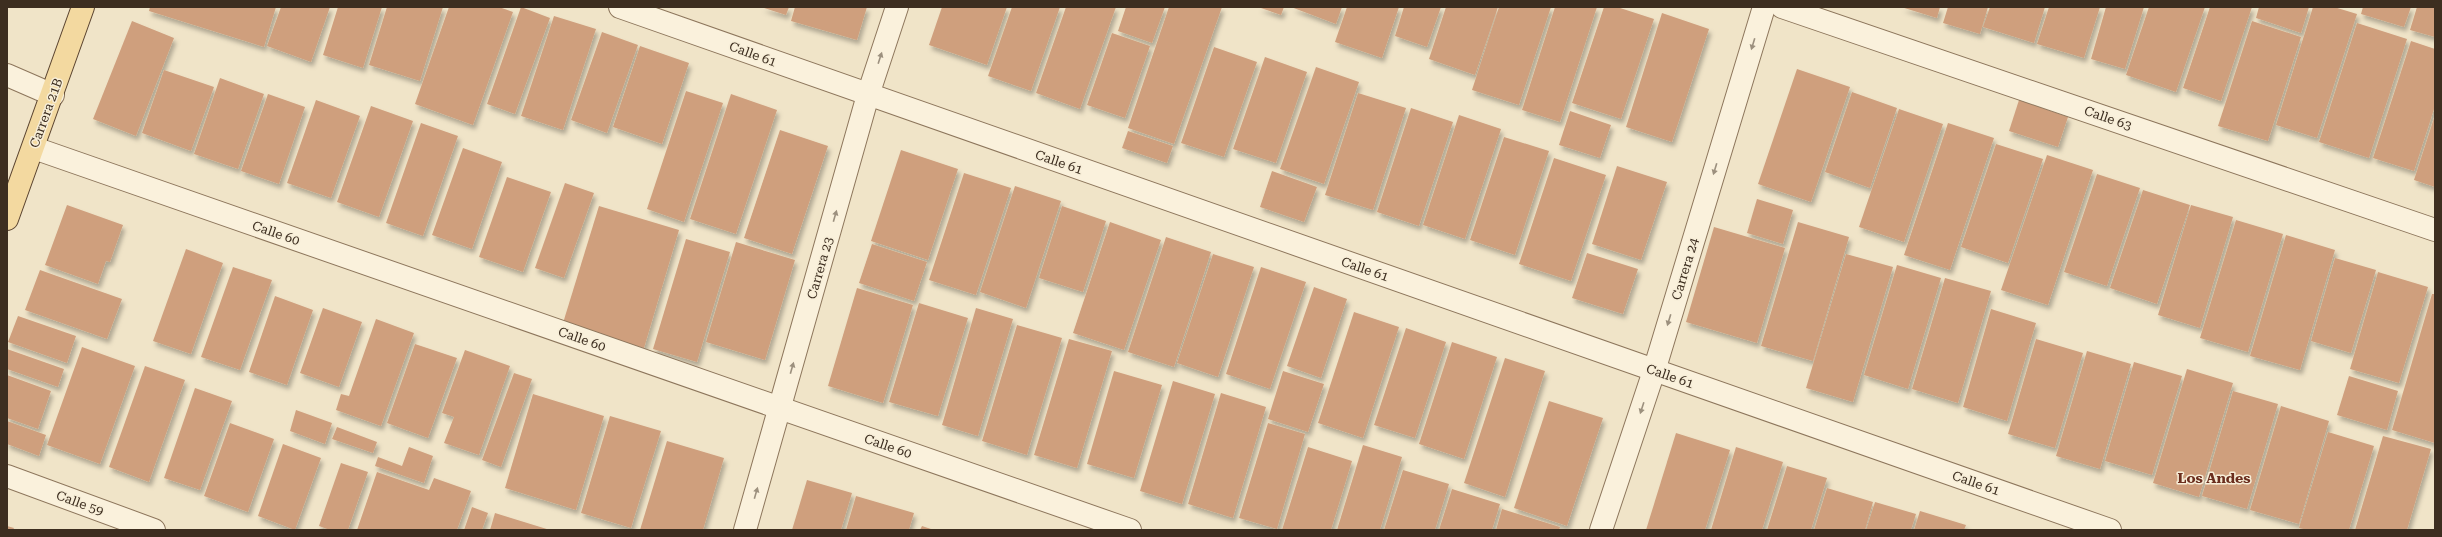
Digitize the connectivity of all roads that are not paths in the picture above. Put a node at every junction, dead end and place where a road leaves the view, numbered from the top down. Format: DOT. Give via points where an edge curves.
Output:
graph roads {
  1 [pos="83,7"];
  2 [pos="620,7"];
  3 [pos="897,7"];
  4 [pos="1764,7"];
  5 [pos="1782,7"];
  6 [pos="7,75"];
  7 [pos="53,95"];
  8 [pos="868,95"];
  9 [pos="34,148"];
  10 [pos="7,219"];
  11 [pos="2435,230"];
  12 [pos="1654,370"];
  13 [pos="781,409"];
  14 [pos="7,476"];
  15 [pos="154,530"];
  16 [pos="745,530"];
  17 [pos="1130,530"];
  18 [pos="1601,530"];
  19 [pos="2110,530"];
  1 -- 7 [label="main road, Carrera 21B"];
  2 -- 8 [label="street, Calle 61"];
  8 -- 3 [label="street, Carrera 23, one-way"];
  4 -- 12 [label="street, Carrera 24, one-way"];
  5 -- 11 [label="street, Calle 63"];
  6 -- 7 [label="street"];
  7 -- 9 [label="main road, Carrera 21B"];
  8 -- 12 [label="street, Calle 61"];
  13 -- 8 [label="street, Carrera 23, one-way"];
  9 -- 10 [label="main road, Carrera 21B"];
  9 -- 13 [label="street, Calle 60"];
  12 -- 18 [label="street, Carrera 24, one-way"];
  12 -- 19 [label="street, Calle 61"];
  16 -- 13 [label="street, Carrera 23, one-way"];
  13 -- 17 [label="street, Calle 60"];
  14 -- 15 [label="street, Calle 59"];
}
